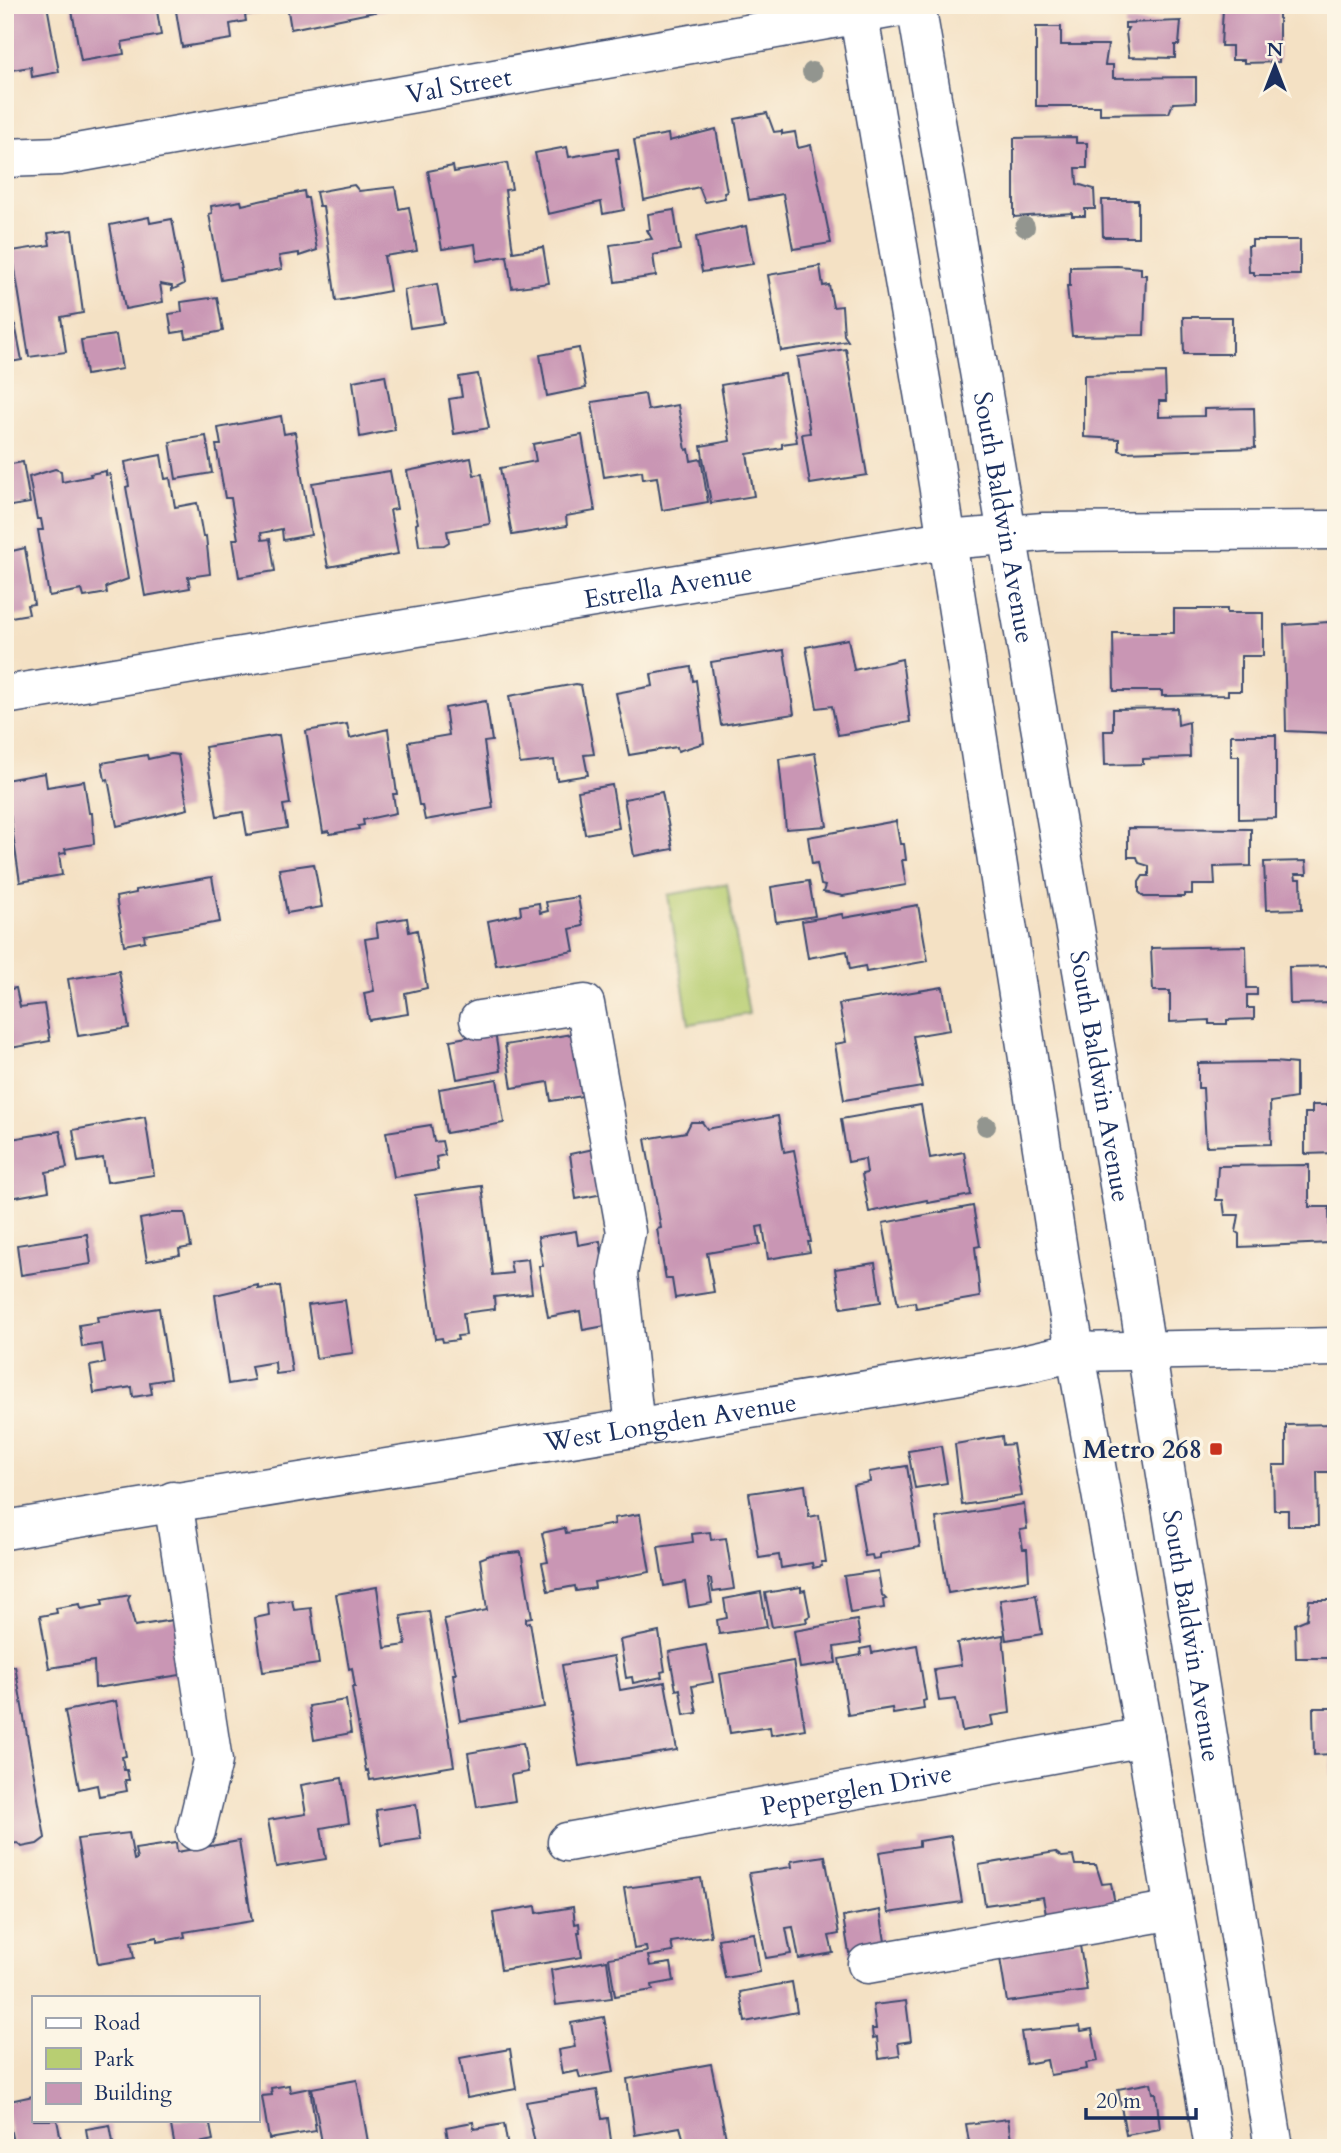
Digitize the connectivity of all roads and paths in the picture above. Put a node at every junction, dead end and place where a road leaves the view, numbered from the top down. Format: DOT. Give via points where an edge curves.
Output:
graph roads {
  1 [pos="911,5"];
  2 [pos="916,5"];
  3 [pos="858,11"];
  4 [pos="5,158"];
  5 [pos="1336,530"];
  6 [pos="1005,533"];
  7 [pos="945,540"];
  8 [pos="5,695"];
  9 [pos="479,1020"];
  10 [pos="1336,1347"];
  11 [pos="1145,1351"];
  12 [pos="1076,1352"];
  13 [pos="635,1427"];
  14 [pos="173,1501"];
  15 [pos="5,1530"];
  16 [pos="1145,1737"];
  17 [pos="197,1831"];
  18 [pos="567,1842"];
  19 [pos="1174,1910"];
  20 [pos="867,1964"];
  21 [pos="1214,2148"];
  22 [pos="1274,2148"];
  1 -- 3 [label="main road, Val Street"];
  2 -- 6 [label="main road, South Baldwin Avenue"];
  3 -- 4 [label="main road, Val Street" via="60,156"];
  3 -- 7 [label="main road" via="932,439"];
  5 -- 6 [label="main road, Estrella Avenue"];
  6 -- 7 [label="main road, Estrella Avenue"];
  6 -- 11 [label="main road, South Baldwin Avenue"];
  7 -- 8 [label="main road, Estrella Avenue"];
  7 -- 12 [label="main road"];
  9 -- 13 [label="main road" via="586,1004 626,1233 618,1274"];
  10 -- 11 [label="main road, West Longden Avenue"];
  11 -- 12 [label="main road, West Longden Avenue"];
  11 -- 22 [label="main road, South Baldwin Avenue"];
  12 -- 13 [label="main road, West Longden Avenue" via="1015,1366"];
  12 -- 16 [label="main road"];
  13 -- 14 [label="main road, West Longden Avenue"];
  14 -- 15 [label="main road, West Longden Avenue"];
  14 -- 17 [label="main road" via="213,1761"];
  16 -- 18 [label="main road, Pepperglen Drive"];
  16 -- 19 [label="main road"];
  19 -- 20 [label="main road"];
  19 -- 21 [label="main road"];
}
